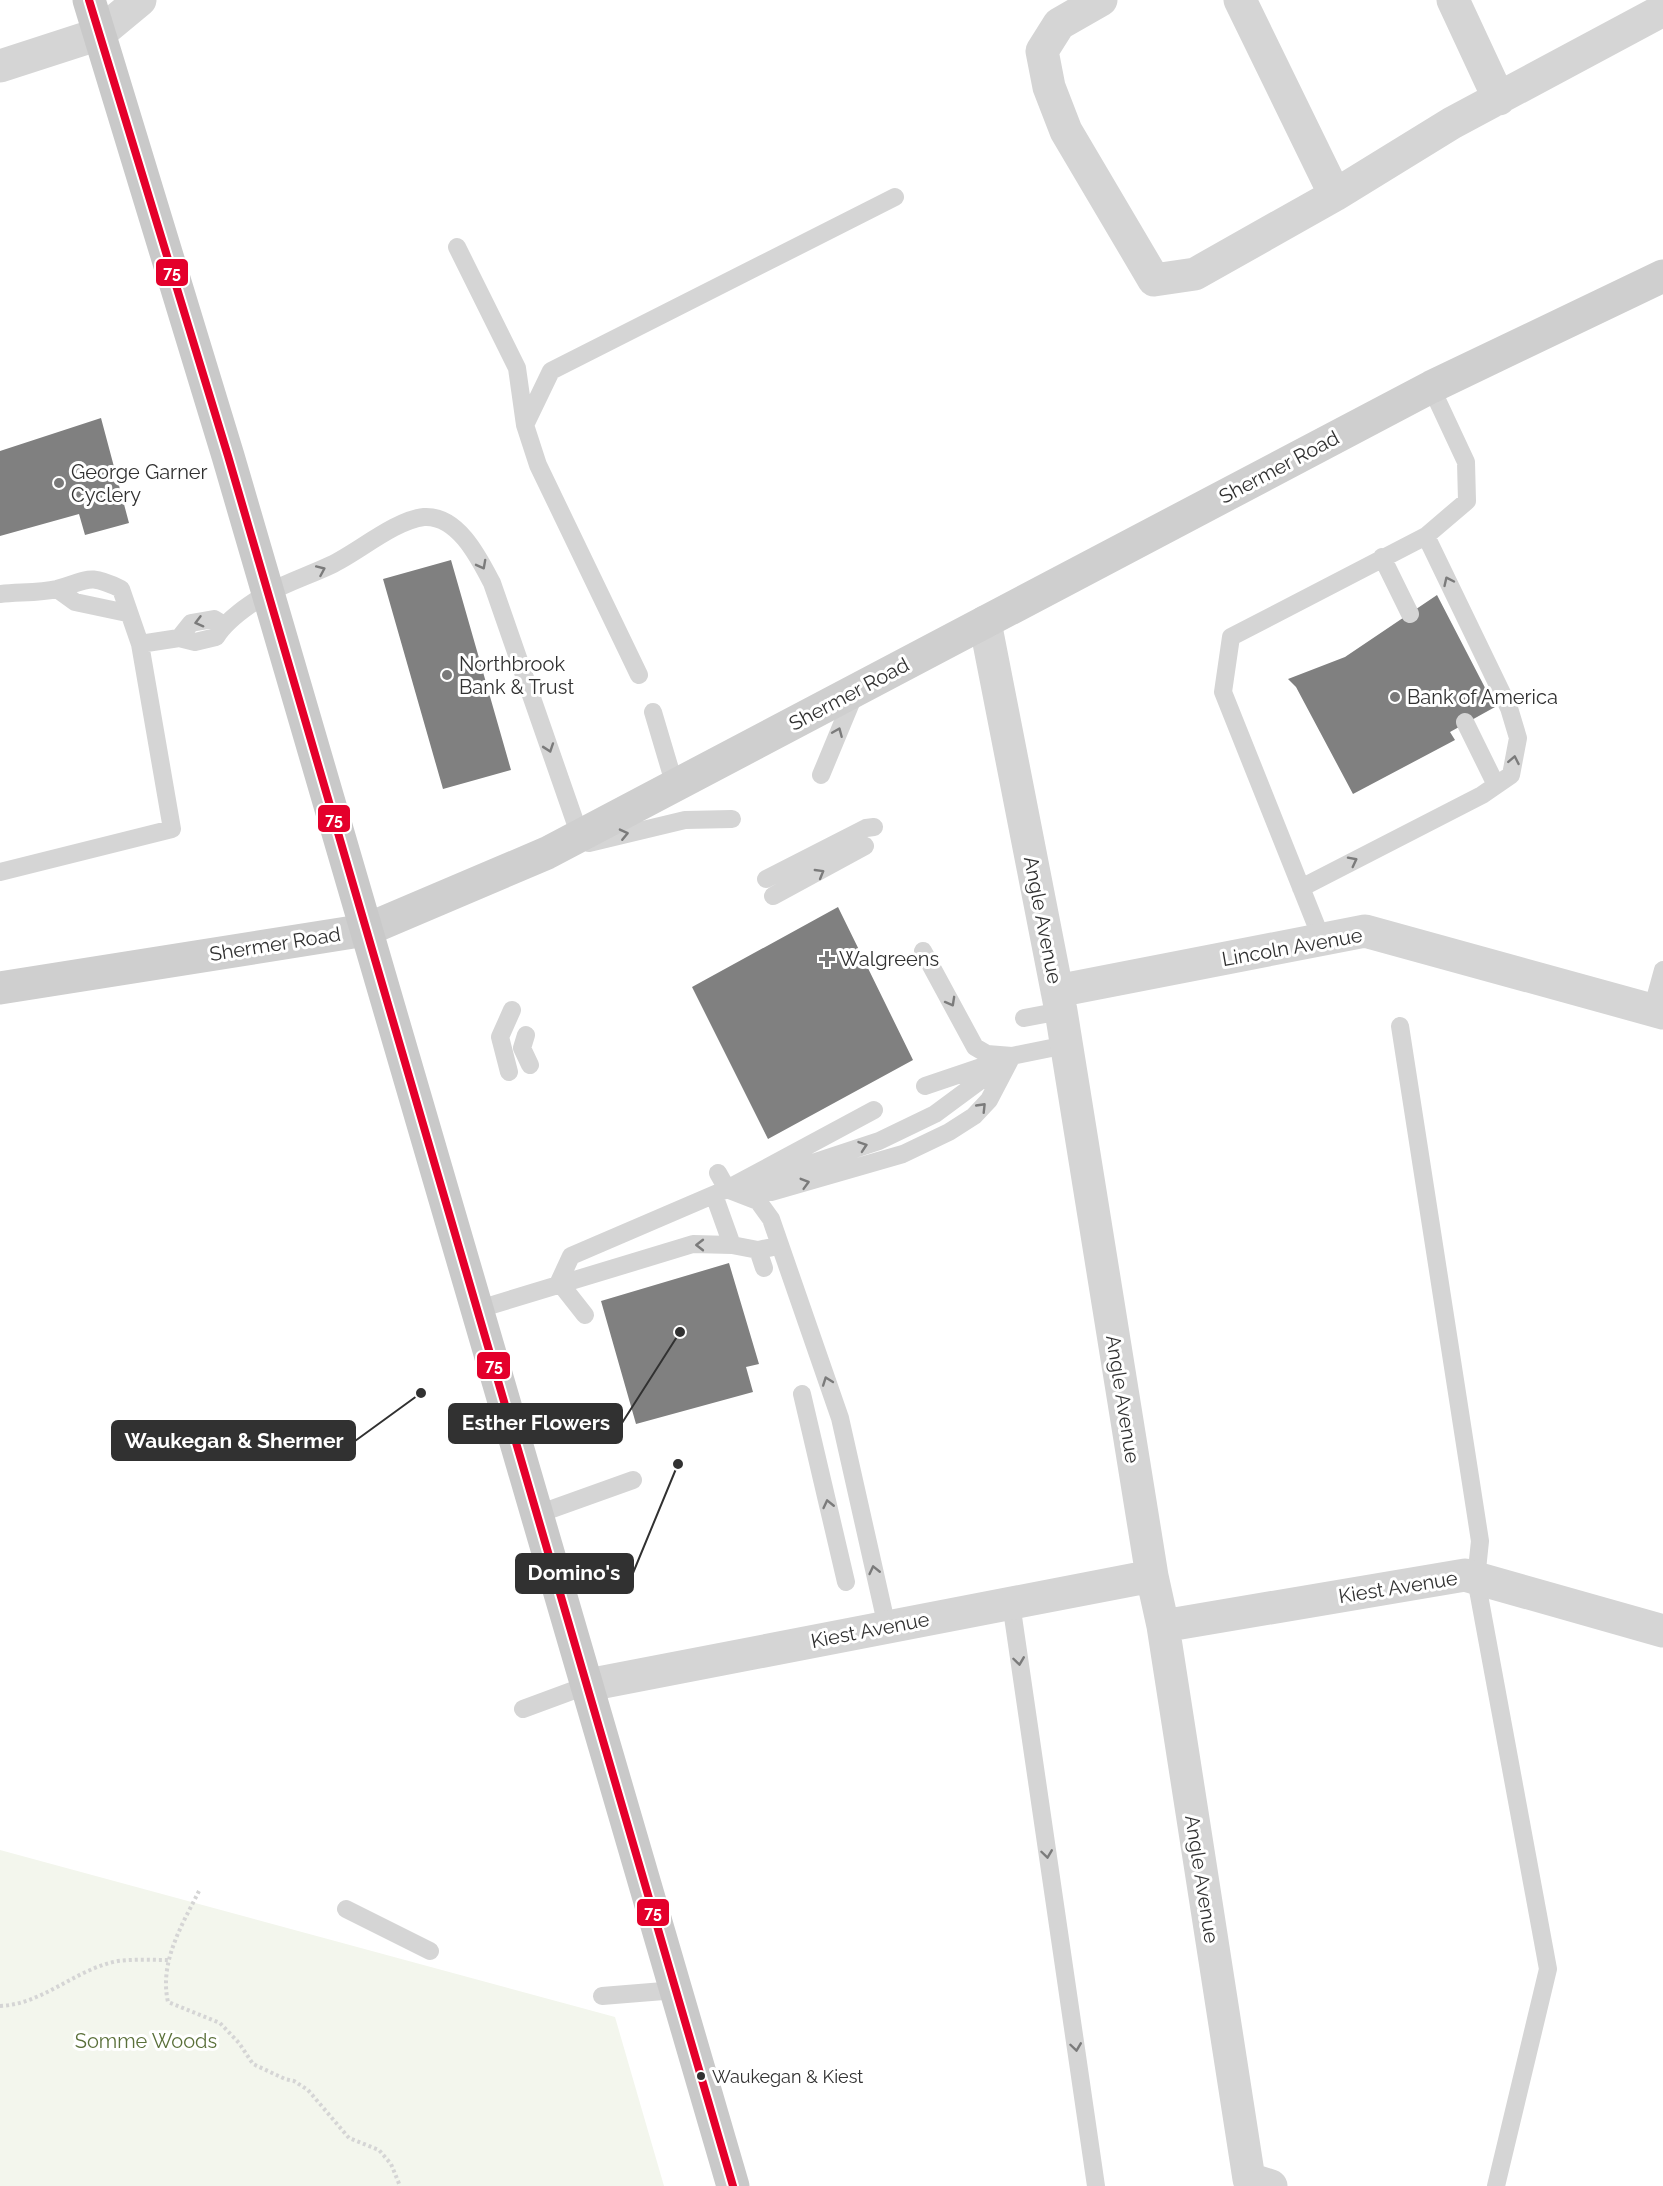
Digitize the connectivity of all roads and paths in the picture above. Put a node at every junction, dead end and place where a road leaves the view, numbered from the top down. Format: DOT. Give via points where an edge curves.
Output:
graph roads {
  1 [pos="89,0"];
  2 [pos="140,0"];
  3 [pos="1101,0"];
  4 [pos="1240,0"];
  5 [pos="1453,0"];
  6 [pos="1663,10"];
  7 [pos="99,34"];
  8 [pos="0,66"];
  9 [pos="1499,99"];
  10 [pos="1335,195"];
  11 [pos="895,197"];
  12 [pos="457,247"];
  13 [pos="1661,274"];
  14 [pos="1431,387"];
  15 [pos="525,425"];
  16 [pos="1426,536"];
  17 [pos="1383,557"];
  18 [pos="57,589"];
  19 [pos="0,594"];
  20 [pos="268,594"];
  21 [pos="127,613"];
  22 [pos="1410,614"];
  23 [pos="985,621"];
  24 [pos="140,644"];
  25 [pos="639,675"];
  26 [pos="856,690"];
  27 [pos="653,712"];
  28 [pos="1465,722"];
  29 [pos="820,774"];
  30 [pos="1496,785"];
  31 [pos="675,786"];
  32 [pos="732,819"];
  33 [pos="874,827"];
  34 [pos="580,836"];
  35 [pos="865,846"];
  36 [pos="547,853"];
  37 [pos="0,872"];
  38 [pos="1301,888"];
  39 [pos="366,930"];
  40 [pos="1322,939"];
  41 [pos="923,951"];
  42 [pos="1663,970"];
  43 [pos="0,988"];
  44 [pos="1059,1001"];
  45 [pos="512,1010"];
  46 [pos="1658,1012"];
  47 [pos="1024,1018"];
  48 [pos="1400,1026"];
  49 [pos="526,1035"];
  50 [pos="1066,1045"];
  51 [pos="1012,1056"];
  52 [pos="530,1065"];
  53 [pos="509,1072"];
  54 [pos="925,1086"];
  55 [pos="874,1110"];
  56 [pos="718,1173"];
  57 [pos="768,1179"];
  58 [pos="720,1192"];
  59 [pos="771,1219"];
  60 [pos="732,1245"];
  61 [pos="778,1246"];
  62 [pos="758,1250"];
  63 [pos="764,1268"];
  64 [pos="560,1282"];
  65 [pos="479,1309"];
  66 [pos="585,1315"];
  67 [pos="802,1394"];
  68 [pos="633,1480"];
  69 [pos="538,1514"];
  70 [pos="1152,1576"];
  71 [pos="1476,1579"];
  72 [pos="846,1582"];
  73 [pos="1011,1603"];
  74 [pos="1163,1626"];
  75 [pos="887,1627"];
  76 [pos="1663,1631"];
  77 [pos="588,1685"];
  78 [pos="524,1709"];
  79 [pos="199,1891"];
  80 [pos="346,1909"];
  81 [pos="430,1951"];
  82 [pos="170,1960"];
  83 [pos="676,1990"];
  84 [pos="602,1996"];
  85 [pos="0,2006"];
  86 [pos="1260,2183"];
  87 [pos="400,2186"];
  88 [pos="733,2186"];
  89 [pos="1096,2186"];
  90 [pos="1496,2186"];
  1 -- 7 [label="main road"];
  2 -- 7 [label="street"];
  3 -- 10 [label="street" via="1059,24 1042,51 1049,87 1066,131 1154,280 1195,274"];
  4 -- 10 [label="street"];
  5 -- 9 [label="street"];
  6 -- 9 [label="street"];
  7 -- 8 [label="street"];
  7 -- 20 [label="main road"];
  9 -- 10 [label="street" via="1452,123"];
  11 -- 15 [label="lane" via="551,371"];
  12 -- 15 [label="lane" via="517,368"];
  13 -- 14 [label="main road, Shermer Road"];
  14 -- 16 [label="lane" via="1466,462 1467,501"];
  14 -- 23 [label="main road, Shermer Road"];
  15 -- 25 [label="lane" via="538,465"];
  16 -- 17 [label="lane"];
  30 -- 16 [label="lane, one-way" via="1511,775 1518,738 1509,708"];
  17 -- 22 [label="lane"];
  17 -- 38 [label="lane" via="1231,637 1223,692"];
  18 -- 19 [label="lane"];
  18 -- 21 [label="lane" via="75,602"];
  18 -- 21 [label="lane" via="81,579 103,580 121,589"];
  20 -- 24 [label="lane" via="224,626 216,637 195,642 179,638"];
  20 -- 34 [label="lane, one-way" via="331,566 406,523 424,517 443,521 456,530 478,557 492,583"];
  20 -- 39 [label="main road"];
  21 -- 24 [label="lane"];
  23 -- 26 [label="main road, Shermer Road"];
  23 -- 44 [label="street, Angle Avenue"];
  24 -- 37 [label="lane" via="172,829"];
  29 -- 26 [label="lane, one-way"];
  26 -- 31 [label="main road, Shermer Road"];
  27 -- 31 [label="lane"];
  28 -- 30 [label="lane"];
  38 -- 30 [label="lane, one-way"];
  31 -- 34 [label="main road, Shermer Road"];
  36 -- 32 [label="lane, one-way" via="685,820"];
  33 -- 35 [label="lane, one-way" via="866,828 770,888"];
  34 -- 36 [label="main road, Shermer Road"];
  36 -- 39 [label="main road, Shermer Road"];
  38 -- 40 [label="lane"];
  39 -- 43 [label="main road, Shermer Road"];
  39 -- 65 [label="main road"];
  40 -- 44 [label="street, Lincoln Avenue"];
  40 -- 46 [label="street, Lincoln Avenue" via="1365,931"];
  41 -- 51 [label="lane, one-way" via="975,1047 987,1054"];
  42 -- 46 [label="lane"];
  44 -- 47 [label="lane"];
  44 -- 50 [label="street, Angle Avenue"];
  45 -- 53 [label="lane" via="500,1037"];
  48 -- 71 [label="lane" via="1480,1541"];
  49 -- 52 [label="lane" via="522,1048"];
  50 -- 51 [label="lane"];
  50 -- 70 [label="street, Angle Avenue"];
  51 -- 54 [label="lane"];
  57 -- 51 [label="lane, one-way" via="879,1141 935,1114"];
  57 -- 51 [label="lane, one-way" via="903,1154 949,1132 974,1116 989,1100"];
  55 -- 57 [label="lane"];
  56 -- 58 [label="lane"];
  57 -- 58 [label="lane"];
  57 -- 58 [label="lane"];
  57 -- 59 [label="lane"];
  58 -- 59 [label="lane" via="758,1201"];
  58 -- 60 [label="lane"];
  58 -- 64 [label="lane" via="571,1256"];
  59 -- 61 [label="lane"];
  60 -- 62 [label="lane"];
  60 -- 64 [label="lane, one-way" via="693,1244"];
  61 -- 62 [label="lane"];
  75 -- 61 [label="lane, one-way" via="840,1418"];
  62 -- 63 [label="lane"];
  64 -- 65 [label="lane"];
  64 -- 66 [label="lane"];
  65 -- 69 [label="main road"];
  72 -- 67 [label="lane, one-way"];
  68 -- 69 [label="lane"];
  69 -- 77 [label="main road"];
  70 -- 73 [label="street, Kiest Avenue"];
  70 -- 74 [label="street, Angle Avenue"];
  71 -- 74 [label="street, Kiest Avenue" via="1465,1575"];
  71 -- 76 [label="street, Kiest Avenue"];
  71 -- 90 [label="lane" via="1548,1969"];
  73 -- 75 [label="street, Kiest Avenue"];
  73 -- 89 [label="lane, one-way"];
  74 -- 86 [label="street, Angle Avenue"];
  75 -- 77 [label="street, Kiest Avenue"];
  77 -- 78 [label="lane"];
  77 -- 83 [label="main road"];
  79 -- 82 [label="path" via="171,1947"];
  80 -- 81 [label="lane"];
  82 -- 85 [label="path" via="117,1962 33,2001"];
  82 -- 87 [label="path" via="164,1986 168,2002 220,2022 253,2064 308,2090 350,2138 379,2150 391,2164"];
  83 -- 84 [label="lane"];
  83 -- 88 [label="main road"];
}
